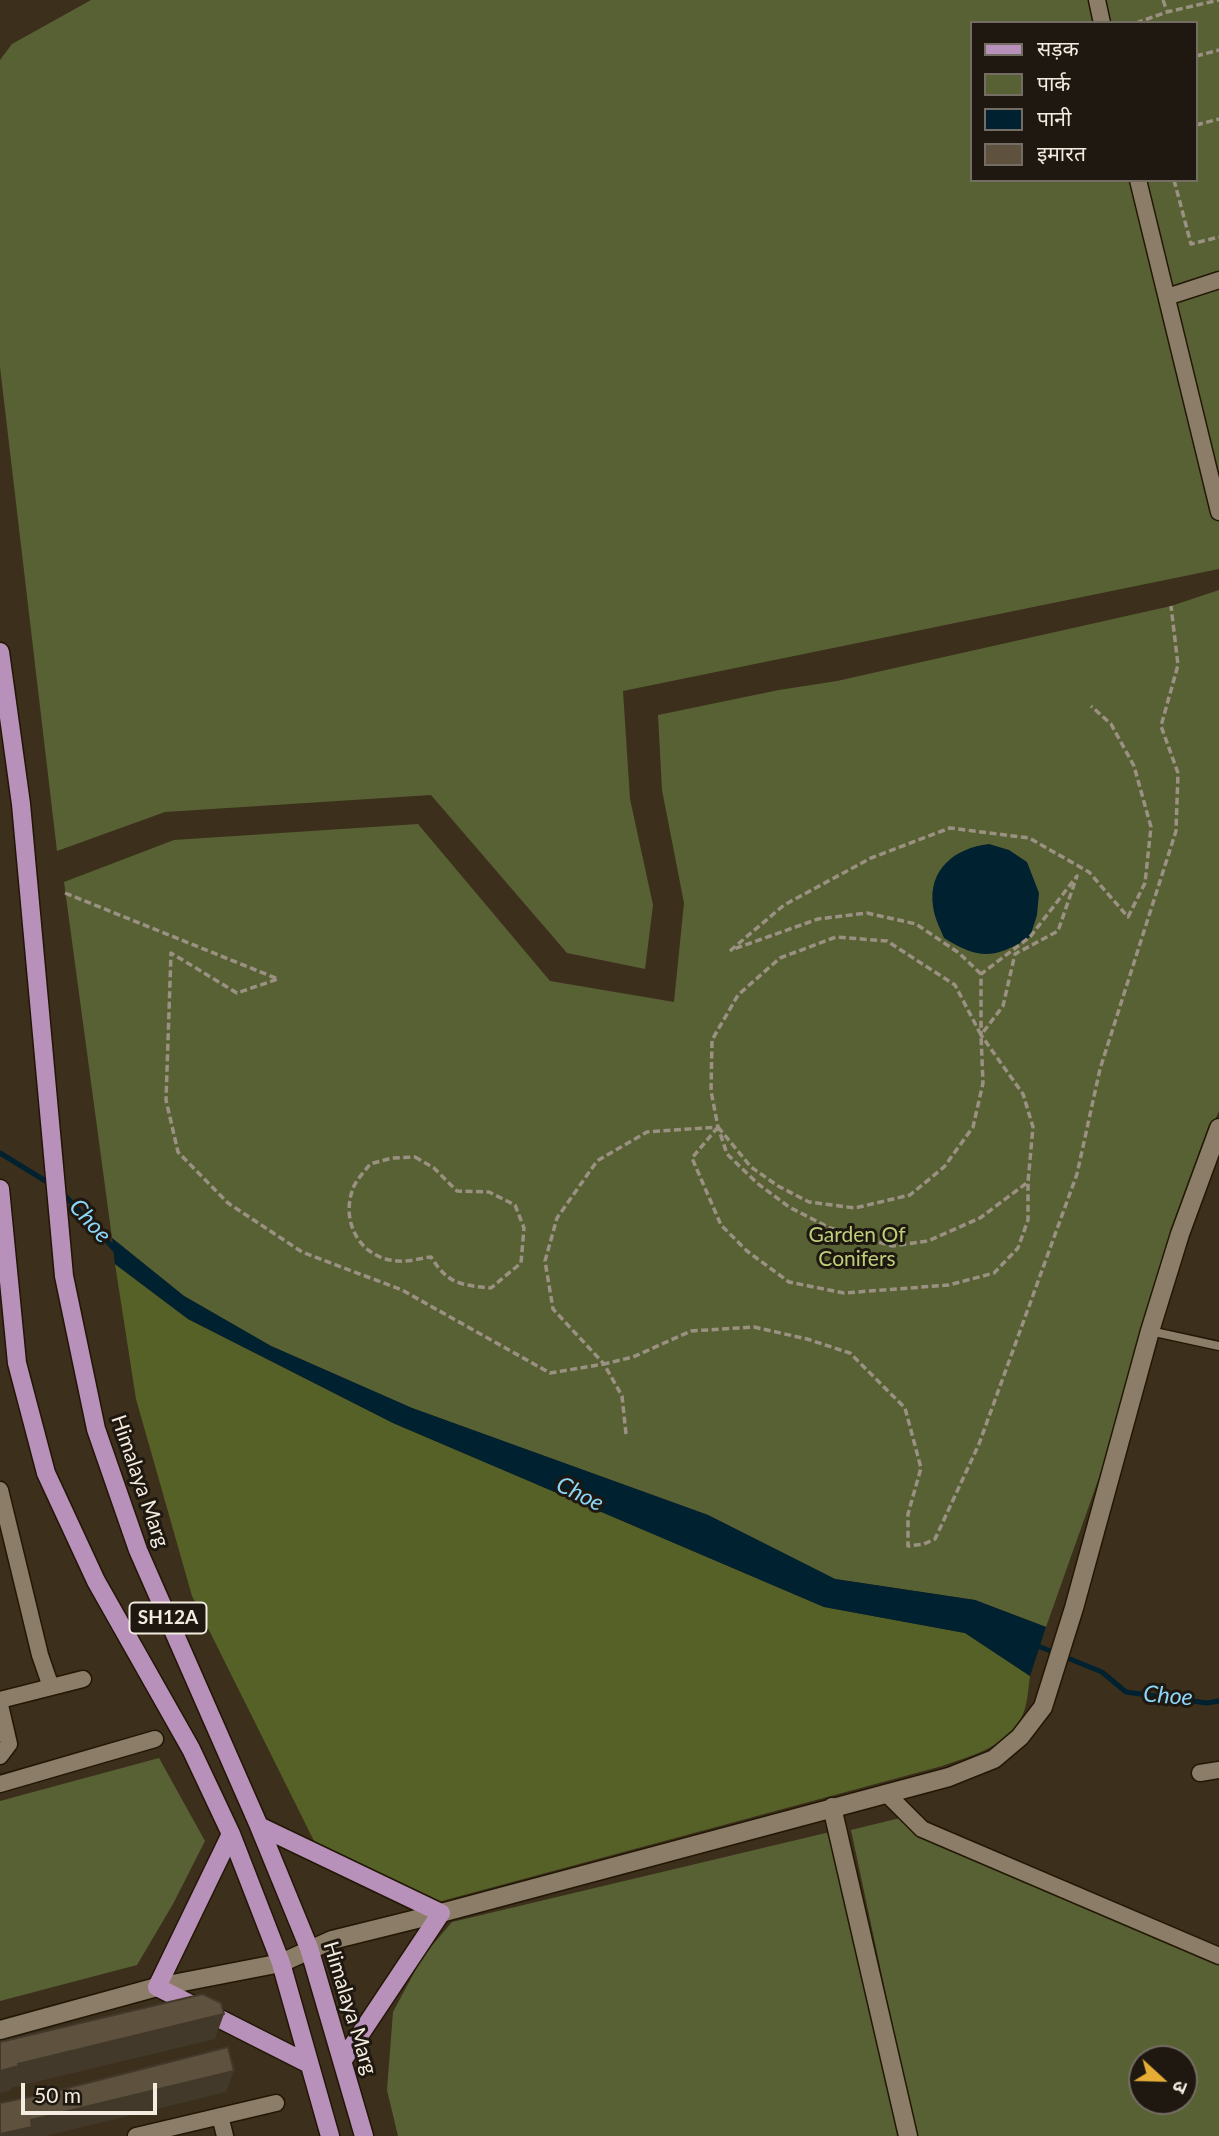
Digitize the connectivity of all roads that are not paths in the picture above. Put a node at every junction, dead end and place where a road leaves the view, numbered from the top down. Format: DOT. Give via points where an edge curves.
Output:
graph roads {
  1 [pos="1097,0"];
  2 [pos="1102,21"];
  3 [pos="1138,182"];
  4 [pos="1219,280"];
  5 [pos="1167,297"];
  6 [pos="1219,512"];
  7 [pos="0,652"];
  8 [pos="1219,1128"];
  9 [pos="0,1189"];
  10 [pos="1150,1331"];
  11 [pos="1219,1346"];
  12 [pos="0,1490"];
  13 [pos="83,1679"];
  14 [pos="51,1687"];
  15 [pos="0,1700"];
  16 [pos="0,1706"];
  17 [pos="155,1739"];
  18 [pos="0,1756"];
  19 [pos="1219,1770"];
  20 [pos="1200,1773"];
  21 [pos="0,1784"];
  22 [pos="886,1793"];
  23 [pos="832,1807"];
  24 [pos="259,1826"];
  25 [pos="231,1834"];
  26 [pos="441,1913"];
  27 [pos="309,1948"];
  28 [pos="1219,1956"];
  29 [pos="281,1963"];
  30 [pos="157,1987"];
  31 [pos="0,2030"];
  32 [pos="343,2060"];
  33 [pos="309,2064"];
  34 [pos="276,2103"];
  35 [pos="220,2116"];
  36 [pos="136,2136"];
  37 [pos="225,2136"];
  38 [pos="330,2136"];
  39 [pos="364,2136"];
  40 [pos="908,2136"];
  1 -- 2 [label="street"];
  3 -- 5 [label="street"];
  4 -- 5 [label="street"];
  5 -- 6 [label="street"];
  7 -- 24 [label="main road, Himalaya Marg / SH12A" via="21,804 64,1276 96,1429 138,1550"];
  8 -- 10 [label="street"];
  9 -- 25 [label="main road, SH12A" via="17,1363 46,1473 96,1581 191,1749"];
  10 -- 11 [label="lane"];
  10 -- 22 [label="street" via="1043,1707 1020,1737 993,1759 949,1777"];
  12 -- 14 [label="street"];
  13 -- 14 [label="street"];
  14 -- 15 [label="street"];
  16 -- 18 [label="street" via="9,1744"];
  17 -- 21 [label="street"];
  19 -- 20 [label="street"];
  22 -- 23 [label="street"];
  22 -- 28 [label="street" via="922,1829"];
  23 -- 26 [label="street"];
  23 -- 40 [label="street"];
  24 -- 26 [label="main road"];
  24 -- 27 [label="main road, Himalaya Marg / SH12A"];
  25 -- 29 [label="main road, SH12A"];
  25 -- 30 [label="main road"];
  26 -- 27 [label="street"];
  26 -- 32 [label="main road"];
  27 -- 29 [label="street"];
  27 -- 32 [label="main road, Himalaya Marg / SH12A"];
  29 -- 30 [label="street"];
  29 -- 33 [label="main road, SH12A"];
  30 -- 31 [label="street"];
  30 -- 33 [label="main road"];
  32 -- 39 [label="main road, Himalaya Marg / SH12A"];
  33 -- 38 [label="main road, SH12A"];
  34 -- 35 [label="street"];
  35 -- 36 [label="street"];
  35 -- 37 [label="street"];
}
